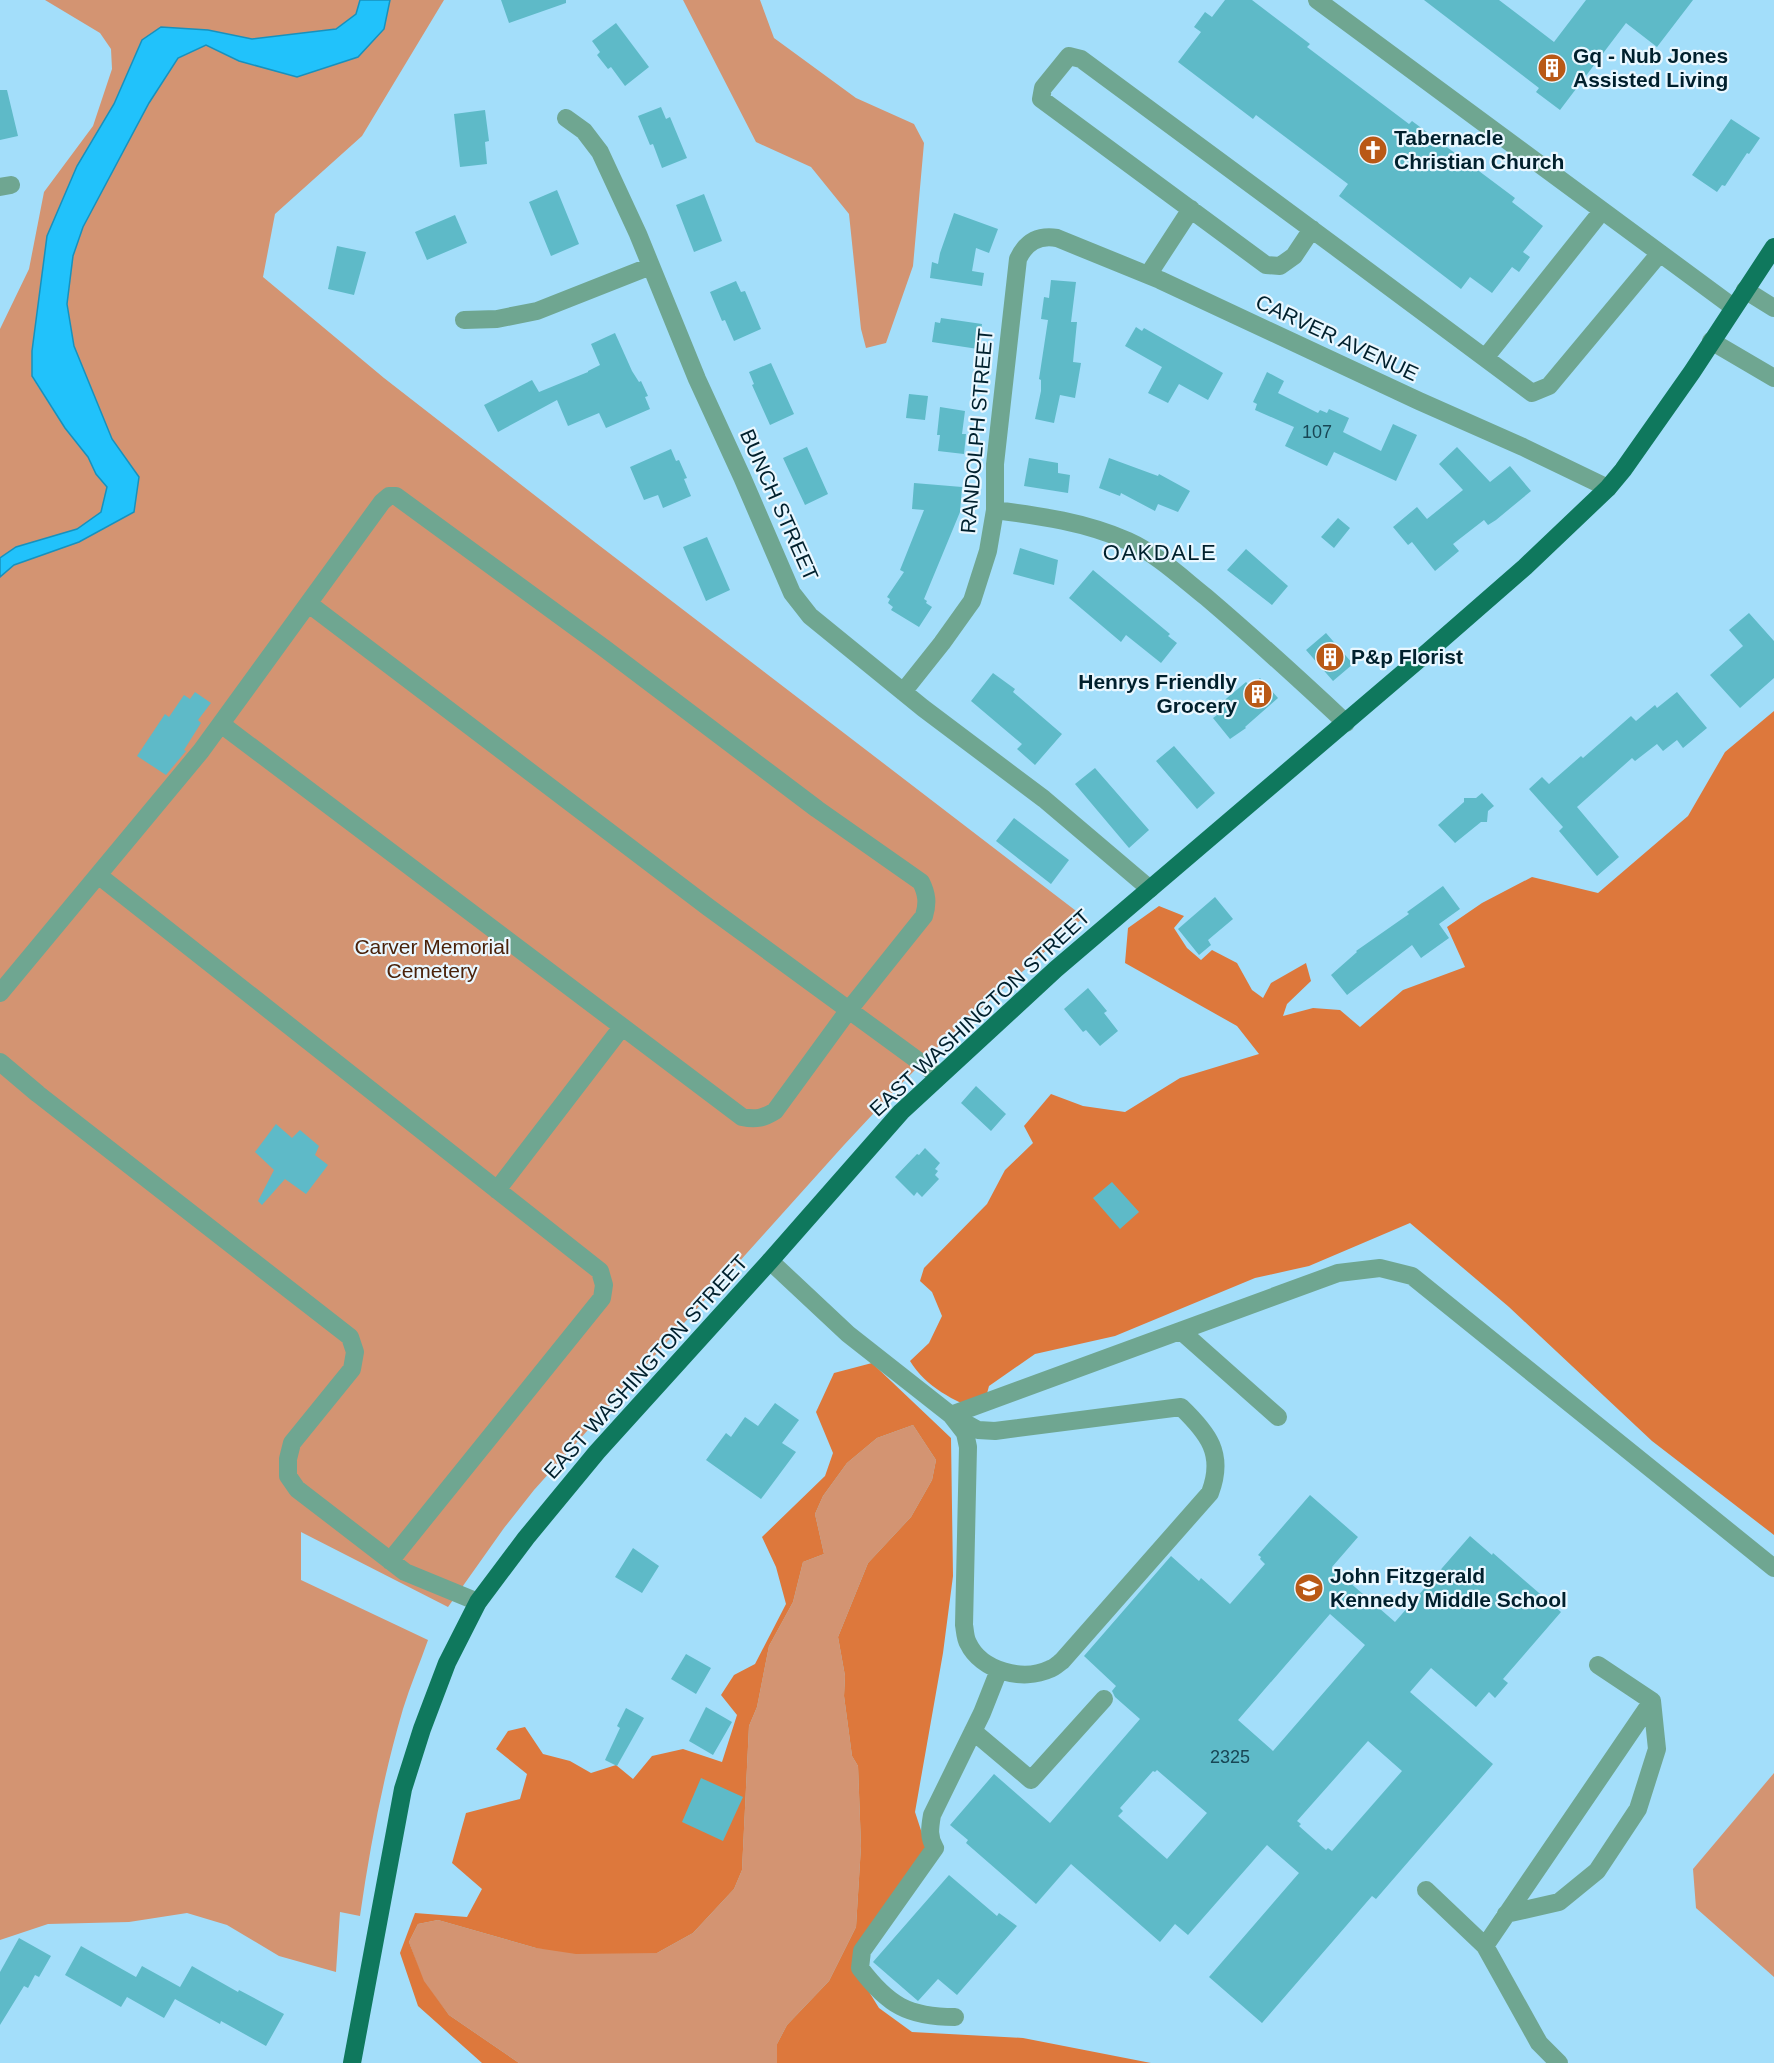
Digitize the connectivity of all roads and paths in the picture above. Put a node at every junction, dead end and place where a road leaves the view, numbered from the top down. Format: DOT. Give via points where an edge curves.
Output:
graph roads {
  1 [pos="1317,0"];
  2 [pos="566,118"];
  3 [pos="1191,210"];
  4 [pos="1602,211"];
  5 [pos="1312,230"];
  6 [pos="1044,237"];
  7 [pos="1774,248"];
  8 [pos="1660,253"];
  9 [pos="651,266"];
  10 [pos="1148,275"];
  11 [pos="1745,290"];
  12 [pos="1733,307"];
  13 [pos="1774,308"];
  14 [pos="464,320"];
  15 [pos="1711,341"];
  16 [pos="1485,358"];
  17 [pos="1774,378"];
  18 [pos="1608,488"];
  19 [pos="995,510"];
  20 [pos="309,604"];
  21 [pos="903,692"];
  22 [pos="1346,723"];
  23 [pos="221,724"];
  24 [pos="98,875"];
  25 [pos="1150,889"];
  26 [pos="0,993"];
  27 [pos="848,1011"];
  28 [pos="622,1027"];
  29 [pos="0,1062"];
  30 [pos="939,1076"];
  31 [pos="497,1190"];
  32 [pos="770,1261"];
  33 [pos="1181,1330"];
  34 [pos="951,1415"];
  35 [pos="1278,1417"];
  36 [pos="390,1561"];
  37 [pos="1774,1568"];
  38 [pos="478,1602"];
  39 [pos="1598,1665"];
  40 [pos="999,1670"];
  41 [pos="1104,1699"];
  42 [pos="1652,1701"];
  43 [pos="973,1731"];
  44 [pos="1426,1890"];
  45 [pos="1506,1914"];
  46 [pos="1485,1946"];
  47 [pos="955,2017"];
  48 [pos="352,2063"];
  49 [pos="1559,2063"];
  1 -- 4 [label="street"];
  2 -- 9 [label="street, BUNCH STREET" via="584,131 600,152"];
  3 -- 5 [label="street" via="1266,265 1280,266 1294,256"];
  3 -- 5 [label="street" via="1041,99 1043,88 1069,56 1081,59"];
  3 -- 10 [label="street"];
  4 -- 8 [label="street"];
  4 -- 16 [label="street"];
  5 -- 16 [label="street"];
  6 -- 10 [label="street, CARVER AVENUE" via="1057,238"];
  6 -- 19 [label="street, RANDOLPH STREET" via="1027,244 1018,259 995,464"];
  7 -- 11 [label="main road, EAST WASHINGTON STREET"];
  8 -- 12 [label="street"];
  8 -- 16 [label="street" via="1549,386 1532,393"];
  9 -- 14 [label="street" via="537,311 497,319"];
  9 -- 21 [label="street, BUNCH STREET" via="792,593 810,616"];
  10 -- 18 [label="street, CARVER AVENUE"];
  11 -- 12 [label="main road, EAST WASHINGTON STREET"];
  11 -- 13 [label="street"];
  12 -- 15 [label="main road, EAST WASHINGTON STREET"];
  15 -- 17 [label="street"];
  15 -- 18 [label="main road, EAST WASHINGTON STREET"];
  18 -- 22 [label="main road, EAST WASHINGTON STREET" via="1525,567"];
  19 -- 21 [label="street, RANDOLPH STREET" via="988,551 972,601"];
  19 -- 22 [label="street" via="1059,518 1131,542 1174,571 1253,636"];
  20 -- 23 [label="street"];
  20 -- 27 [label="street"];
  20 -- 27 [label="street" via="382,502 388,496 396,496 921,882 926,894 924,916"];
  21 -- 25 [label="street, BUNCH STREET" via="1044,799"];
  22 -- 25 [label="main road, EAST WASHINGTON STREET"];
  23 -- 24 [label="street"];
  23 -- 28 [label="street"];
  24 -- 26 [label="street"];
  24 -- 31 [label="street"];
  25 -- 30 [label="main road, EAST WASHINGTON STREET"];
  27 -- 28 [label="street" via="775,1111 765,1118 752,1119 742,1117"];
  27 -- 30 [label="street"];
  28 -- 31 [label="street"];
  29 -- 36 [label="street" via="350,1337 355,1352 352,1369 292,1443 288,1476 297,1489"];
  30 -- 32 [label="main road, EAST WASHINGTON STREET" via="901,1112"];
  31 -- 36 [label="street" via="600,1271 602,1298"];
  32 -- 34 [label="street" via="848,1334"];
  32 -- 38 [label="main road, EAST WASHINGTON STREET" via="597,1452"];
  33 -- 34 [label="street"];
  33 -- 35 [label="street"];
  33 -- 37 [label="street" via="1338,1273 1380,1268 1412,1276"];
  34 -- 40 [label="street" via="965,1434 968,1447 964,1625 968,1643 988,1665"];
  34 -- 40 [label="street" via="978,1430 995,1431 1181,1407 1195,1420 1216,1456 1210,1493 1062,1661 1036,1674"];
  36 -- 38 [label="street" via="405,1572"];
  38 -- 48 [label="main road, EAST WASHINGTON STREET" via="447,1663 403,1789"];
  39 -- 42 [label="street"];
  40 -- 43 [label="street"];
  41 -- 43 [label="street" via="1031,1779"];
  42 -- 45 [label="street"];
  42 -- 45 [label="street" via="1657,1749 1638,1809 1596,1871 1559,1902"];
  43 -- 47 [label="street" via="932,1815 929,1830 935,1848 862,1951 861,1959 861,1968 875,1988 897,2006 929,2017"];
  44 -- 46 [label="street"];
  45 -- 46 [label="street"];
  46 -- 49 [label="street" via="1539,2043"];
}
